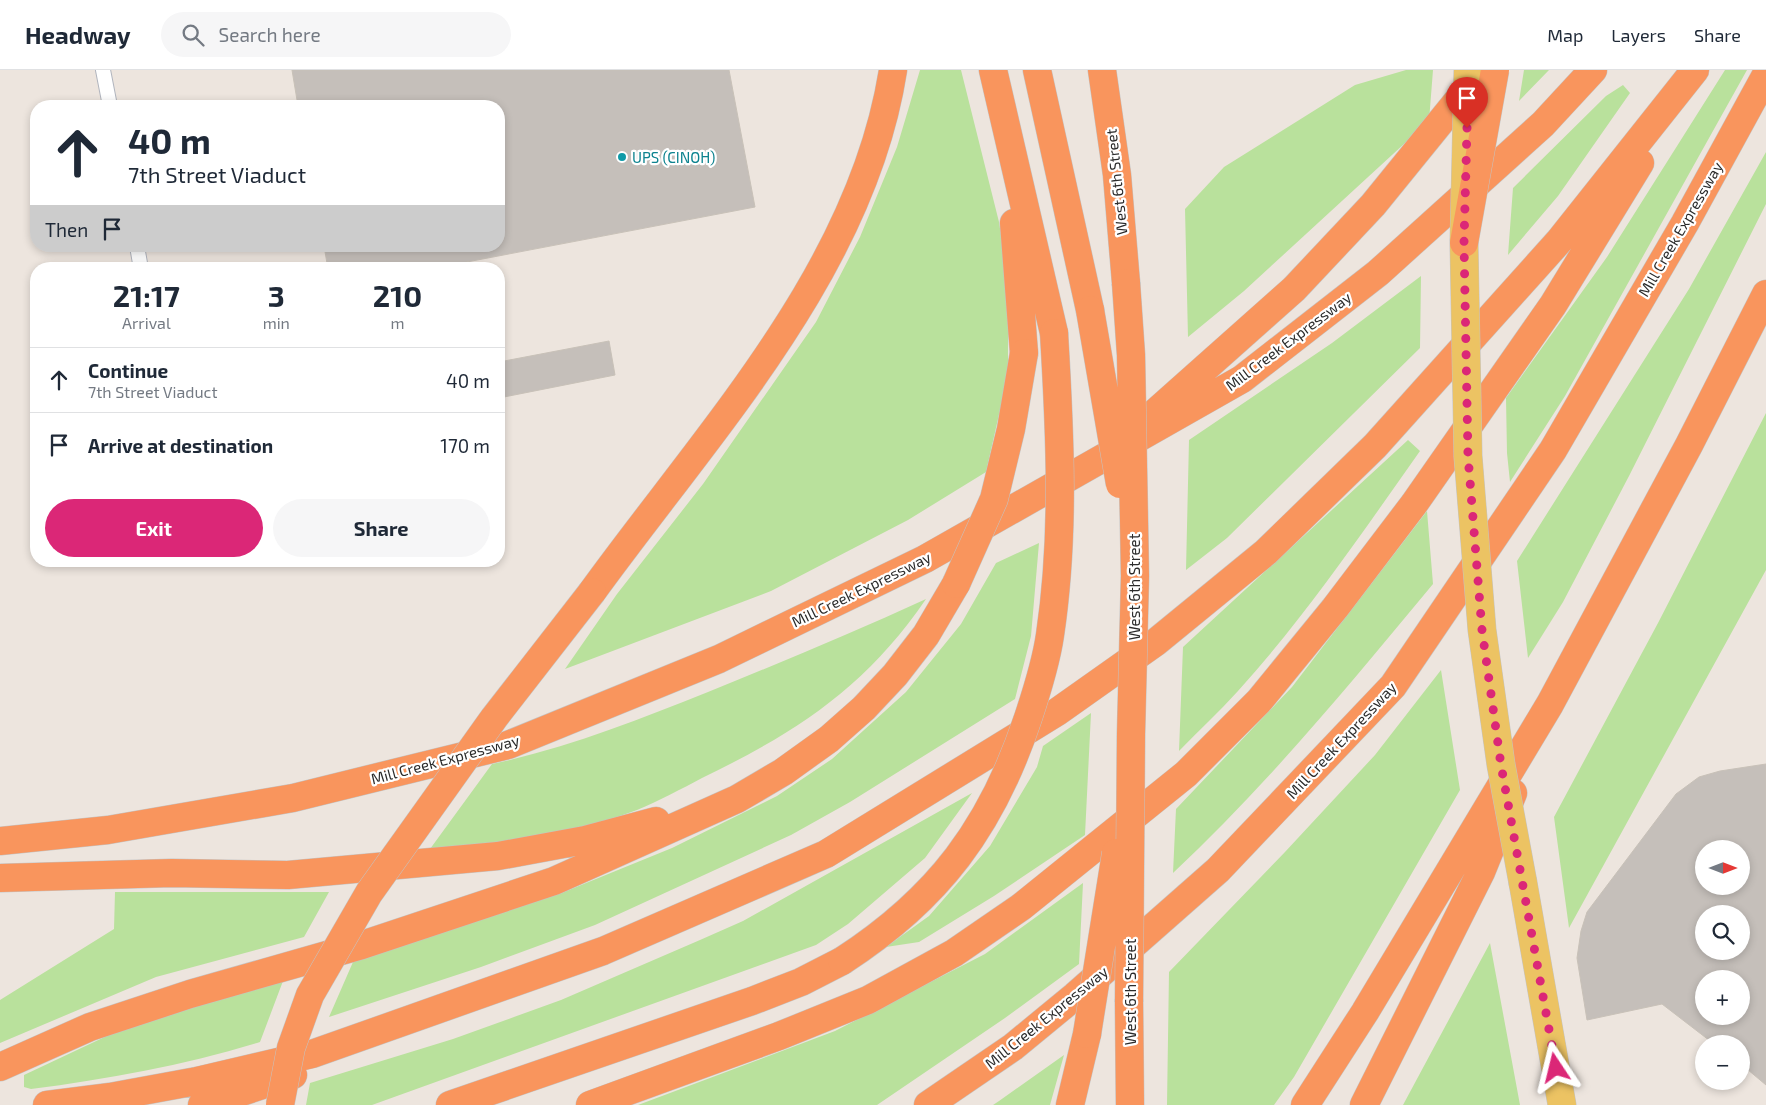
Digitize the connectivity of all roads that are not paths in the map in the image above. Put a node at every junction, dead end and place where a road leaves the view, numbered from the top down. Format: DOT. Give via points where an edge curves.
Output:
graph roads {
  1 [pos="103,70"];
  2 [pos="893,70"];
  3 [pos="993,70"];
  4 [pos="1038,70"];
  5 [pos="1102,70"];
  6 [pos="1468,70"];
  7 [pos="1483,70"];
  8 [pos="1495,70"];
  9 [pos="1593,70"];
  10 [pos="1696,70"];
  11 [pos="1766,75"];
  12 [pos="109,100"];
  13 [pos="1004,117"];
  14 [pos="1464,243"];
  15 [pos="1766,294"];
  16 [pos="1103,458"];
  17 [pos="1135,576"];
  18 [pos="1550,704"];
  19 [pos="1131,734"];
  20 [pos="737,799"];
  21 [pos="0,840"];
  22 [pos="0,878"];
  23 [pos="471,998"];
  24 [pos="0,1067"];
  25 [pos="47,1105"];
  26 [pos="202,1105"];
  27 [pos="280,1105"];
  28 [pos="450,1105"];
  29 [pos="590,1105"];
  30 [pos="928,1105"];
  31 [pos="1070,1105"];
  32 [pos="1130,1105"];
  33 [pos="1305,1105"];
  34 [pos="1364,1105"];
  35 [pos="1562,1105"];
  1 -- 12 [label="lane"];
  2 -- 27 [label="highway, bridge" via="868,167 848,218 797,309 738,396 494,718 369,893 310,995 291,1048"];
  3 -- 13 [label="highway"];
  4 -- 17 [label="highway, bridge" via="1090,310"];
  5 -- 17 [label="highway, West 6th Street, bridge" via="1117,175 1131,354"];
  6 -- 14 [label="main road, bridge"];
  7 -- 16 [label="highway" via="1373,205 1294,290"];
  8 -- 14 [label="highway, bridge"];
  9 -- 16 [label="highway, Mill Creek Expressway" via="1543,124 1378,273 1242,379"];
  10 -- 23 [label="highway" via="1560,240 1375,446 1266,552 1156,642 1057,712 826,854 603,951"];
  10 -- 29 [label="highway" via="1553,305 1414,504 1335,608 1258,701 1186,774 1020,907 954,953 868,1000"];
  11 -- 30 [label="highway, Mill Creek Expressway" via="1553,450 1393,686 1218,870 1013,1047"];
  13 -- 20 [label="highway, bridge" via="1024,353 1011,429 994,499 956,584 926,635 895,675 864,708 806,755"];
  13 -- 28 [label="highway, bridge" via="1054,333 1060,446 1057,572 1050,636 1037,692 1002,787 951,868 898,921 842,961 801,982 752,1001"];
  14 -- 35 [label="main road, bridge" via="1468,456 1482,630 1501,765"];
  15 -- 18 [label="highway"];
  16 -- 21 [label="highway, Mill Creek Expressway" via="925,559 719,659 508,745 293,798 108,830"];
  17 -- 19 [label="highway, West 6th Street, bridge"];
  18 -- 33 [label="highway" via="1365,1012"];
  18 -- 34 [label="highway" via="1481,872"];
  19 -- 31 [label="highway, bridge" via="1113,877 1087,1034"];
  19 -- 32 [label="highway, West 6th Street, bridge"];
  20 -- 22 [label="highway" via="585,840 498,856 288,875 172,873"];
  20 -- 24 [label="highway" via="554,882 362,945 181,997 90,1028"];
  23 -- 25 [label="highway" via="312,1054 197,1081"];
  23 -- 26 [label="highway" via="315,1067"];
}
